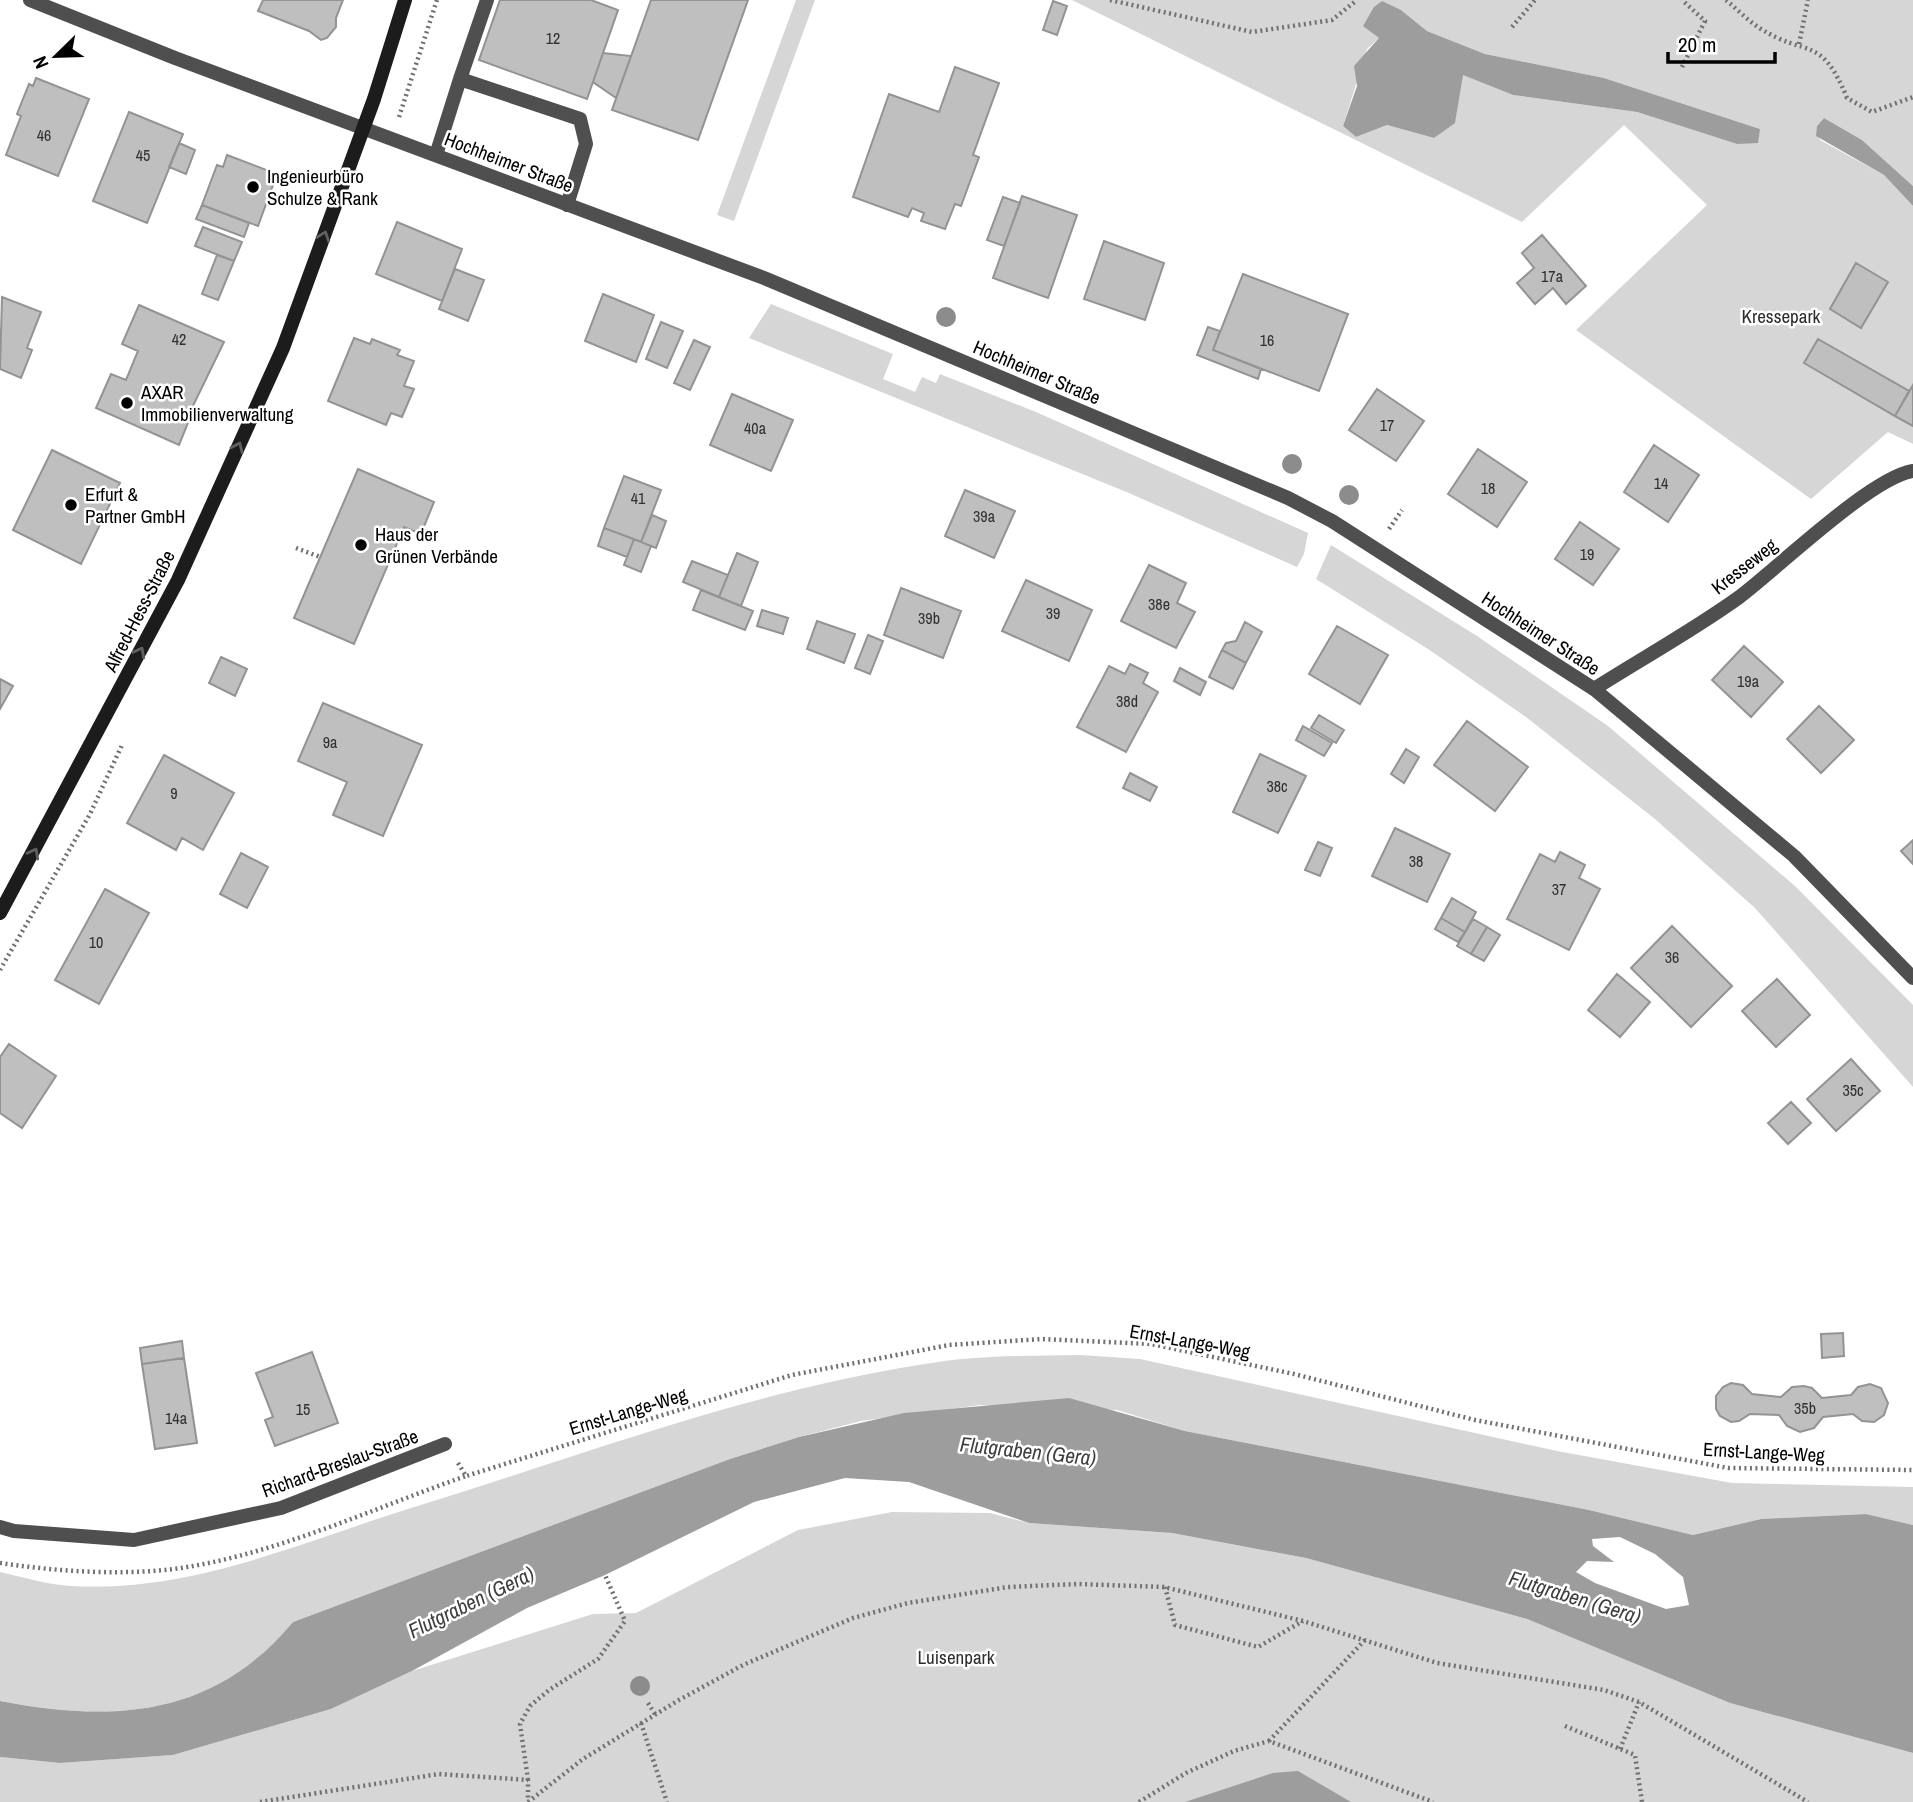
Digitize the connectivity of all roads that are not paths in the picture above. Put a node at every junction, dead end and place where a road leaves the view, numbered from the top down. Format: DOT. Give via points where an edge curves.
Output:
graph roads {
  1 [pos="30,0"];
  2 [pos="405,0"];
  3 [pos="487,0"];
  4 [pos="460,79"];
  5 [pos="363,127"];
  6 [pos="436,155"];
  7 [pos="567,205"];
  8 [pos="1913,471"];
  9 [pos="1594,689"];
  10 [pos="0,913"];
  11 [pos="1913,978"];
  12 [pos="444,1444"];
  13 [pos="0,1527"];
  1 -- 5 [label="street, Hochheimer Straße"];
  2 -- 5 [label="main road, Alfred-Hess-Straße"];
  3 -- 4 [label="street"];
  4 -- 6 [label="street"];
  4 -- 7 [label="street" via="580,120 586,144"];
  5 -- 6 [label="street, Hochheimer Straße"];
  10 -- 5 [label="main road, Alfred-Hess-Straße, one-way" via="178,580 283,348"];
  6 -- 7 [label="street, Hochheimer Straße"];
  7 -- 9 [label="street, Hochheimer Straße" via="764,278 1288,498 1332,521"];
  8 -- 9 [label="street, Kresseweg" via="1900,473 1835,518 1737,598"];
  9 -- 11 [label="street, Hochheimer Straße" via="1794,856"];
  12 -- 13 [label="street, Richard-Breslau-Straße" via="281,1508 134,1540"];
}
